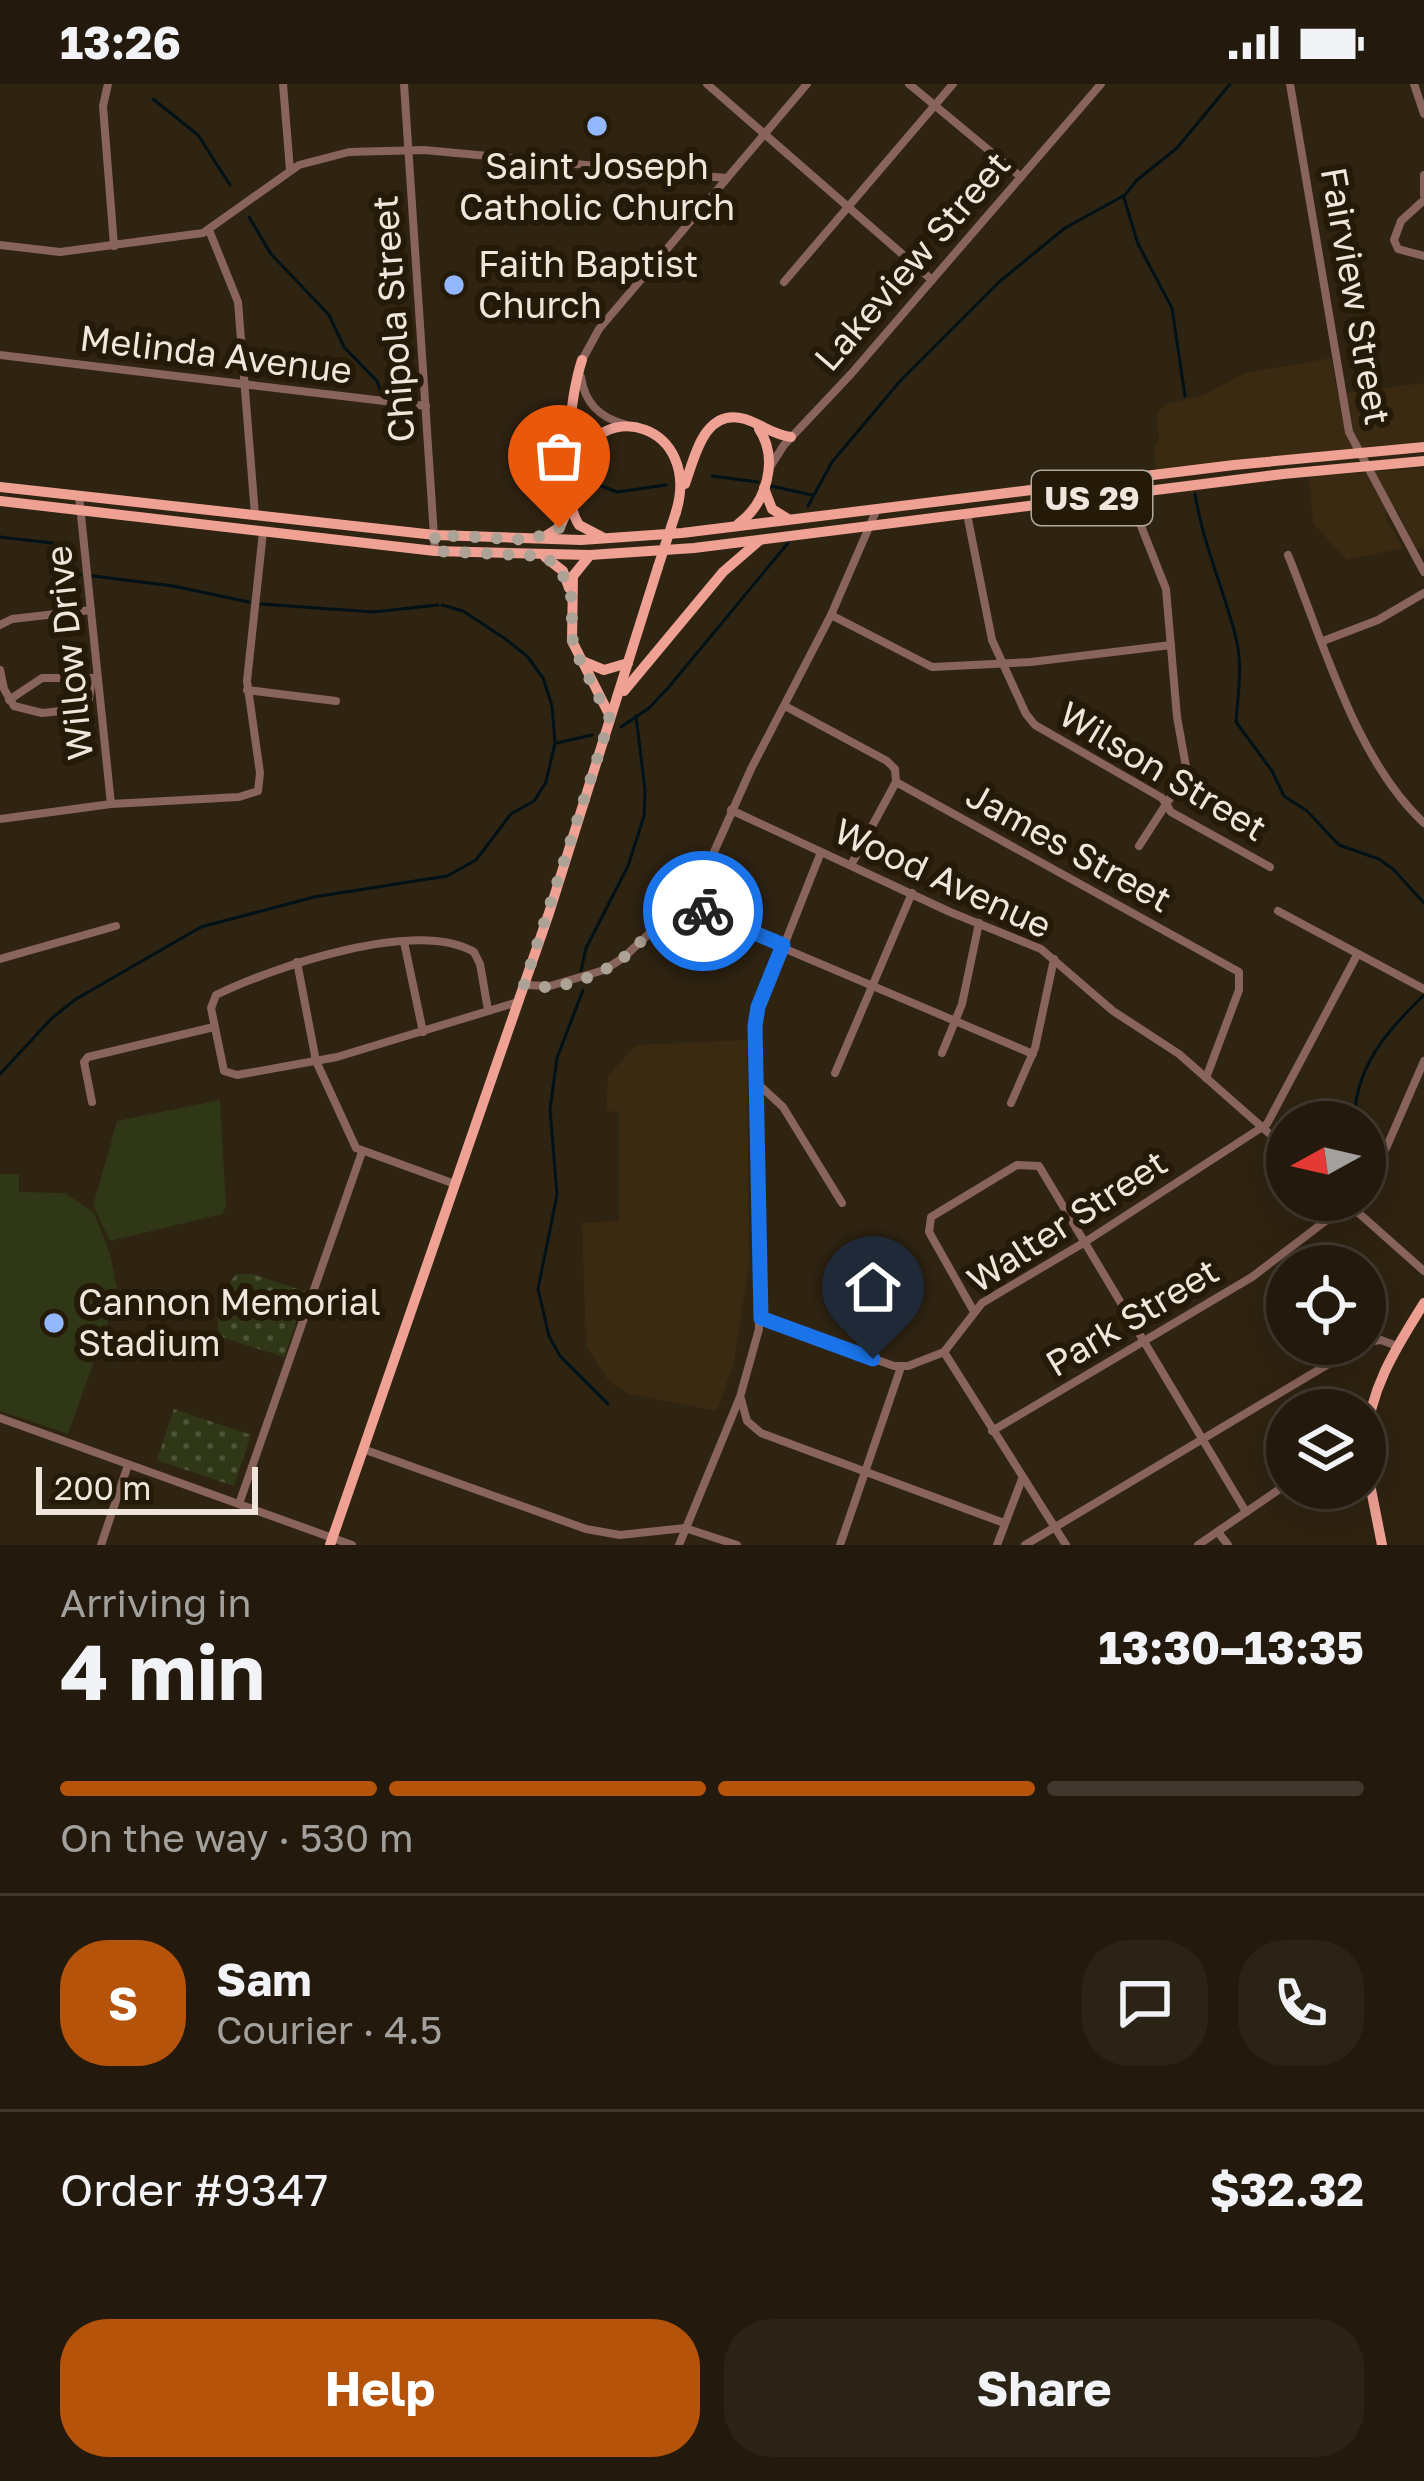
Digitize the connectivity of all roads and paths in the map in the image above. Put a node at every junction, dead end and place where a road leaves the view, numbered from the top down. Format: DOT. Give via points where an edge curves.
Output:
graph roads {
  1 [pos="108,84"];
  2 [pos="284,84"];
  3 [pos="404,84"];
  4 [pos="707,84"];
  5 [pos="806,84"];
  6 [pos="909,84"];
  7 [pos="953,84"];
  8 [pos="1101,84"];
  9 [pos="1290,84"];
  10 [pos="1414,84"];
  11 [pos="935,105"];
  12 [pos="1424,114"];
  13 [pos="764,134"];
  14 [pos="409,149"];
  15 [pos="290,170"];
  16 [pos="1424,175"];
  17 [pos="1022,177"];
  18 [pos="726,178"];
  19 [pos="1424,197"];
  20 [pos="848,208"];
  21 [pos="209,230"];
  22 [pos="0,245"];
  23 [pos="115,246"];
  24 [pos="1424,256"];
  25 [pos="932,280"];
  26 [pos="784,282"];
  27 [pos="0,355"];
  28 [pos="582,360"];
  29 [pos="245,385"];
  30 [pos="426,406"];
  31 [pos="746,420"];
  32 [pos="637,427"];
  33 [pos="791,436"];
  34 [pos="1424,447"];
  35 [pos="1357,453"];
  36 [pos="1424,460"];
  37 [pos="1364,466"];
  38 [pos="1122,478"];
  39 [pos="570,480"];
  40 [pos="766,480"];
  41 [pos="0,487"];
  42 [pos="1126,494"];
  43 [pos="79,496"];
  44 [pos="570,498"];
  45 [pos="0,501"];
  46 [pos="678,506"];
  47 [pos="877,509"];
  48 [pos="80,511"];
  49 [pos="967,514"];
  50 [pos="255,515"];
  51 [pos="791,520"];
  52 [pos="870,525"];
  53 [pos="724,528"];
  54 [pos="262,532"];
  55 [pos="435,535"];
  56 [pos="610,539"];
  57 [pos="760,539"];
  58 [pos="524,540"];
  59 [pos="435,551"];
  60 [pos="590,555"];
  61 [pos="1288,555"];
  62 [pos="542,556"];
  63 [pos="1424,572"];
  64 [pos="1424,593"];
  65 [pos="571,595"];
  66 [pos="91,610"];
  67 [pos="831,615"];
  68 [pos="0,625"];
  69 [pos="1322,640"];
  70 [pos="1171,645"];
  71 [pos="580,659"];
  72 [pos="628,663"];
  73 [pos="1001,663"];
  74 [pos="0,670"];
  75 [pos="95,678"];
  76 [pos="247,691"];
  77 [pos="9,700"];
  78 [pos="336,700"];
  79 [pos="616,703"];
  80 [pos="785,706"];
  81 [pos="610,719"];
  82 [pos="896,782"];
  83 [pos="1165,802"];
  84 [pos="111,804"];
  85 [pos="731,810"];
  86 [pos="0,818"];
  87 [pos="1424,823"];
  88 [pos="1139,845"];
  89 [pos="821,852"];
  90 [pos="851,865"];
  91 [pos="1270,867"];
  92 [pos="912,893"];
  93 [pos="689,908"];
  94 [pos="1278,911"];
  95 [pos="979,923"];
  96 [pos="116,926"];
  97 [pos="404,941"];
  98 [pos="783,945"];
  99 [pos="1357,955"];
  100 [pos="0,959"];
  101 [pos="1054,959"];
  102 [pos="297,962"];
  103 [pos="874,984"];
  104 [pos="524,985"];
  105 [pos="1424,989"];
  106 [pos="518,1002"];
  107 [pos="488,1010"];
  108 [pos="956,1021"];
  109 [pos="214,1027"];
  110 [pos="423,1032"];
  111 [pos="942,1053"];
  112 [pos="1033,1054"];
  113 [pos="316,1061"];
  114 [pos="1424,1061"];
  115 [pos="835,1073"];
  116 [pos="1206,1078"];
  117 [pos="756,1082"];
  118 [pos="92,1102"];
  119 [pos="1011,1103"];
  120 [pos="1263,1127"];
  121 [pos="1266,1130"];
  122 [pos="1386,1149"];
  123 [pos="362,1152"];
  124 [pos="455,1184"];
  125 [pos="842,1204"];
  126 [pos="1324,1221"];
  127 [pos="1370,1221"];
  128 [pos="1085,1242"];
  129 [pos="1424,1271"];
  130 [pos="1424,1303"];
  131 [pos="973,1310"];
  132 [pos="761,1318"];
  133 [pos="1143,1341"];
  134 [pos="1386,1342"];
  135 [pos="1397,1346"];
  136 [pos="944,1352"];
  137 [pos="1327,1365"];
  138 [pos="901,1366"];
  139 [pos="1377,1389"];
  140 [pos="740,1397"];
  141 [pos="0,1418"];
  142 [pos="992,1431"];
  143 [pos="1202,1439"];
  144 [pos="363,1450"];
  145 [pos="128,1465"];
  146 [pos="863,1471"];
  147 [pos="1022,1479"];
  148 [pos="1266,1498"];
  149 [pos="239,1504"];
  150 [pos="1375,1509"];
  151 [pos="1246,1511"];
  152 [pos="1004,1523"];
  153 [pos="1054,1527"];
  154 [pos="685,1528"];
  155 [pos="1218,1532"];
  156 [pos="331,1541"];
  157 [pos="101,1545"];
  158 [pos="352,1545"];
  159 [pos="679,1545"];
  160 [pos="737,1545"];
  161 [pos="840,1545"];
  162 [pos="997,1545"];
  163 [pos="1025,1545"];
  164 [pos="1066,1545"];
  165 [pos="1198,1545"];
  166 [pos="1228,1545"];
  167 [pos="1382,1545"];
  1 -- 23 [label="street"];
  2 -- 15 [label="street"];
  3 -- 14 [label="street, Chipola Street"];
  4 -- 13 [label="street"];
  5 -- 13 [label="street"];
  6 -- 11 [label="street"];
  7 -- 11 [label="street"];
  8 -- 17 [label="street, Lakeview Street"];
  9 -- 35 [label="street, Fairview Street"];
  10 -- 12 [label="street"];
  11 -- 17 [label="street"];
  11 -- 20 [label="street"];
  13 -- 18 [label="street"];
  13 -- 20 [label="street"];
  14 -- 15 [label="street" via="329,155"];
  14 -- 18 [label="street"];
  14 -- 30 [label="street, Chipola Street"];
  15 -- 21 [label="street"];
  16 -- 19 [label="street"];
  17 -- 25 [label="street, Lakeview Street"];
  18 -- 28 [label="street"];
  19 -- 24 [label="street" via="1394,240 1398,249"];
  20 -- 25 [label="street"];
  20 -- 26 [label="street"];
  21 -- 23 [label="street"];
  21 -- 29 [label="street" via="238,302"];
  22 -- 23 [label="street" via="49,253"];
  25 -- 33 [label="street, Lakeview Street"];
  27 -- 29 [label="street, Melinda Avenue"];
  28 -- 32 [label="street" via="582,387 593,407"];
  28 -- 39 [label="main road" via="571,404"];
  29 -- 30 [label="street, Melinda Avenue"];
  29 -- 50 [label="street"];
  30 -- 55 [label="street, Chipola Street"];
  31 -- 33 [label="main road"];
  31 -- 40 [label="main road" via="768,444"];
  31 -- 46 [label="main road" via="728,418 708,429"];
  32 -- 39 [label="main road" via="592,440"];
  32 -- 46 [label="main road" via="658,435 675,455"];
  33 -- 40 [label="street, Lakeview Street"];
  34 -- 35 [label="main road, US 29"];
  35 -- 37 [label="street, Fairview Street"];
  35 -- 38 [label="main road, US 29"];
  36 -- 37 [label="main road, US 29"];
  37 -- 42 [label="main road, US 29"];
  37 -- 63 [label="street, Fairview Street"];
  38 -- 42 [label="street"];
  38 -- 47 [label="main road, US 29"];
  39 -- 44 [label="main road"];
  40 -- 51 [label="main road" via="772,509"];
  40 -- 53 [label="main road" via="748,516"];
  41 -- 43 [label="main road, US 29"];
  42 -- 49 [label="main road, US 29"];
  42 -- 70 [label="street" via="1166,589"];
  43 -- 48 [label="street, Willow Drive"];
  43 -- 50 [label="main road, US 29"];
  44 -- 56 [label="main road" via="577,524"];
  44 -- 58 [label="main road" via="558,529"];
  45 -- 48 [label="main road, US 29"];
  46 -- 72 [label="main road, bridge"];
  47 -- 51 [label="main road, US 29"];
  47 -- 52 [label="street"];
  48 -- 54 [label="main road, US 29"];
  48 -- 66 [label="street, Willow Drive"];
  49 -- 52 [label="main road, US 29"];
  49 -- 73 [label="street, Wilson Street"];
  50 -- 55 [label="main road, US 29"];
  51 -- 53 [label="main road, US 29"];
  52 -- 57 [label="main road, US 29"];
  52 -- 67 [label="street"];
  53 -- 56 [label="main road, US 29"];
  54 -- 59 [label="main road, US 29"];
  54 -- 76 [label="street"];
  55 -- 58 [label="main road, US 29"];
  55 -- 59 [label="street, Chipola Street"];
  56 -- 58 [label="main road, US 29"];
  57 -- 60 [label="main road, US 29"];
  57 -- 79 [label="main road" via="723,572"];
  59 -- 62 [label="main road, US 29"];
  60 -- 62 [label="main road, US 29"];
  60 -- 65 [label="main road" via="575,571"];
  61 -- 69 [label="street"];
  62 -- 65 [label="main road" via="563,571"];
  64 -- 69 [label="street"];
  65 -- 71 [label="main road"];
  66 -- 68 [label="street"];
  66 -- 75 [label="street, Willow Drive"];
  67 -- 73 [label="street" via="932,667"];
  67 -- 80 [label="street"];
  69 -- 87 [label="street" via="1387,782"];
  70 -- 73 [label="street"];
  70 -- 83 [label="street" via="1187,772"];
  71 -- 72 [label="main road" via="597,670"];
  71 -- 81 [label="main road"];
  72 -- 79 [label="main road"];
  73 -- 83 [label="street, Wilson Street" via="1035,724"];
  74 -- 77 [label="street"];
  75 -- 77 [label="street" via="42,678"];
  75 -- 77 [label="street" via="80,709 42,713"];
  75 -- 84 [label="street, Willow Drive"];
  76 -- 78 [label="street"];
  76 -- 84 [label="street" via="258,791"];
  79 -- 81 [label="main road"];
  80 -- 82 [label="street, James Street" via="887,761"];
  80 -- 85 [label="street"];
  81 -- 104 [label="main road"];
  82 -- 90 [label="street"];
  82 -- 116 [label="street, James Street" via="1239,972"];
  83 -- 88 [label="street"];
  83 -- 91 [label="street, Wilson Street"];
  84 -- 86 [label="street"];
  85 -- 89 [label="street, Wood Avenue"];
  85 -- 93 [label="street"];
  89 -- 90 [label="street, Wood Avenue"];
  89 -- 98 [label="street"];
  90 -- 92 [label="street, Wood Avenue"];
  92 -- 95 [label="street, Wood Avenue"];
  92 -- 103 [label="street"];
  93 -- 98 [label="street"];
  93 -- 104 [label="street" via="604,970"];
  94 -- 99 [label="street"];
  95 -- 101 [label="street, Wood Avenue"];
  95 -- 108 [label="street"];
  96 -- 100 [label="street"];
  97 -- 102 [label="street"];
  97 -- 107 [label="street" via="474,952"];
  97 -- 110 [label="street"];
  98 -- 103 [label="street"];
  98 -- 117 [label="street" via="756,1016"];
  99 -- 105 [label="street"];
  99 -- 120 [label="street, Walter Street"];
  101 -- 112 [label="street"];
  101 -- 116 [label="street, Wood Avenue"];
  102 -- 109 [label="street" via="217,995"];
  102 -- 113 [label="street"];
  103 -- 108 [label="street"];
  103 -- 115 [label="street"];
  104 -- 106 [label="main road"];
  106 -- 107 [label="street"];
  106 -- 124 [label="main road"];
  107 -- 110 [label="street"];
  108 -- 111 [label="street"];
  108 -- 112 [label="street"];
  109 -- 113 [label="street" via="224,1071"];
  109 -- 118 [label="street" via="88,1057"];
  110 -- 113 [label="street"];
  112 -- 119 [label="street"];
  113 -- 123 [label="street"];
  114 -- 122 [label="street"];
  116 -- 120 [label="street, Wood Avenue"];
  117 -- 125 [label="street" via="783,1107"];
  117 -- 132 [label="street"];
  120 -- 121 [label="street, Wood Avenue"];
  120 -- 128 [label="street, Walter Street"];
  123 -- 124 [label="street"];
  123 -- 149 [label="street"];
  124 -- 144 [label="main road"];
  126 -- 133 [label="street, Park Street" via="1252,1276"];
  127 -- 129 [label="street"];
  128 -- 131 [label="street, Walter Street"];
  128 -- 131 [label="street" via="1031,1163 953,1200 931,1217 929,1232"];
  128 -- 133 [label="street"];
  130 -- 135 [label="main road"];
  131 -- 136 [label="street, Walter Street"];
  132 -- 138 [label="street"];
  132 -- 140 [label="street"];
  133 -- 142 [label="street, Park Street"];
  133 -- 143 [label="street"];
  134 -- 135 [label="street"];
  135 -- 139 [label="main road"];
  136 -- 138 [label="street"];
  136 -- 142 [label="street"];
  137 -- 143 [label="street"];
  138 -- 146 [label="street"];
  140 -- 146 [label="street" via="747,1421 761,1433"];
  140 -- 154 [label="street"];
  141 -- 145 [label="street"];
  142 -- 147 [label="street"];
  143 -- 151 [label="street"];
  143 -- 153 [label="street"];
  144 -- 154 [label="street" via="586,1529 620,1535"];
  144 -- 156 [label="main road"];
  145 -- 149 [label="street"];
  145 -- 157 [label="street"];
  146 -- 152 [label="street"];
  146 -- 161 [label="street"];
  147 -- 152 [label="street"];
  147 -- 153 [label="street"];
  148 -- 151 [label="street"];
  149 -- 156 [label="street"];
  150 -- 167 [label="main road"];
  151 -- 155 [label="street"];
  152 -- 162 [label="street"];
  153 -- 163 [label="street"];
  153 -- 164 [label="street"];
  154 -- 159 [label="street"];
  154 -- 160 [label="street"];
  155 -- 165 [label="street"];
  155 -- 166 [label="street"];
  156 -- 158 [label="street"];
}
